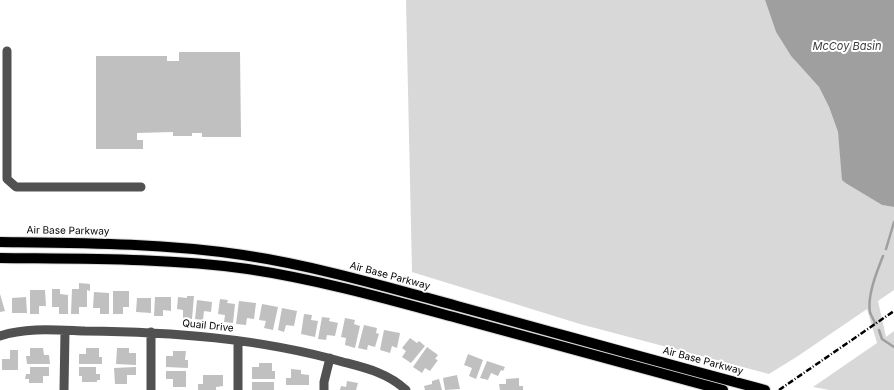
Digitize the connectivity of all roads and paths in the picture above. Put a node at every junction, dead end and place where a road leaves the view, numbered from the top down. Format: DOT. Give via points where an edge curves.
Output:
graph roads {
  1 [pos="6,51"];
  2 [pos="141,187"];
  3 [pos="0,242"];
  4 [pos="0,258"];
  5 [pos="65,331"];
  6 [pos="151,332"];
  7 [pos="0,336"];
  8 [pos="238,341"];
  9 [pos="330,358"];
  10 [pos="64,390"];
  11 [pos="151,390"];
  12 [pos="238,390"];
  13 [pos="324,390"];
  14 [pos="406,390"];
  15 [pos="723,390"];
  16 [pos="765,390"];
  1 -- 2 [label="street" via="7,178 16,187"];
  3 -- 16 [label="main road, Air Base Parkway" via="182,247 298,265"];
  4 -- 15 [label="main road" via="181,262 296,277"];
  5 -- 6 [label="street, Quail Drive"];
  5 -- 7 [label="street, Quail Drive" via="29,331"];
  5 -- 10 [label="street"];
  6 -- 8 [label="street, Quail Drive"];
  6 -- 11 [label="street"];
  8 -- 9 [label="street, Quail Drive"];
  8 -- 12 [label="street"];
  9 -- 13 [label="street"];
  9 -- 14 [label="street, Quail Drive" via="377,371"];
}
